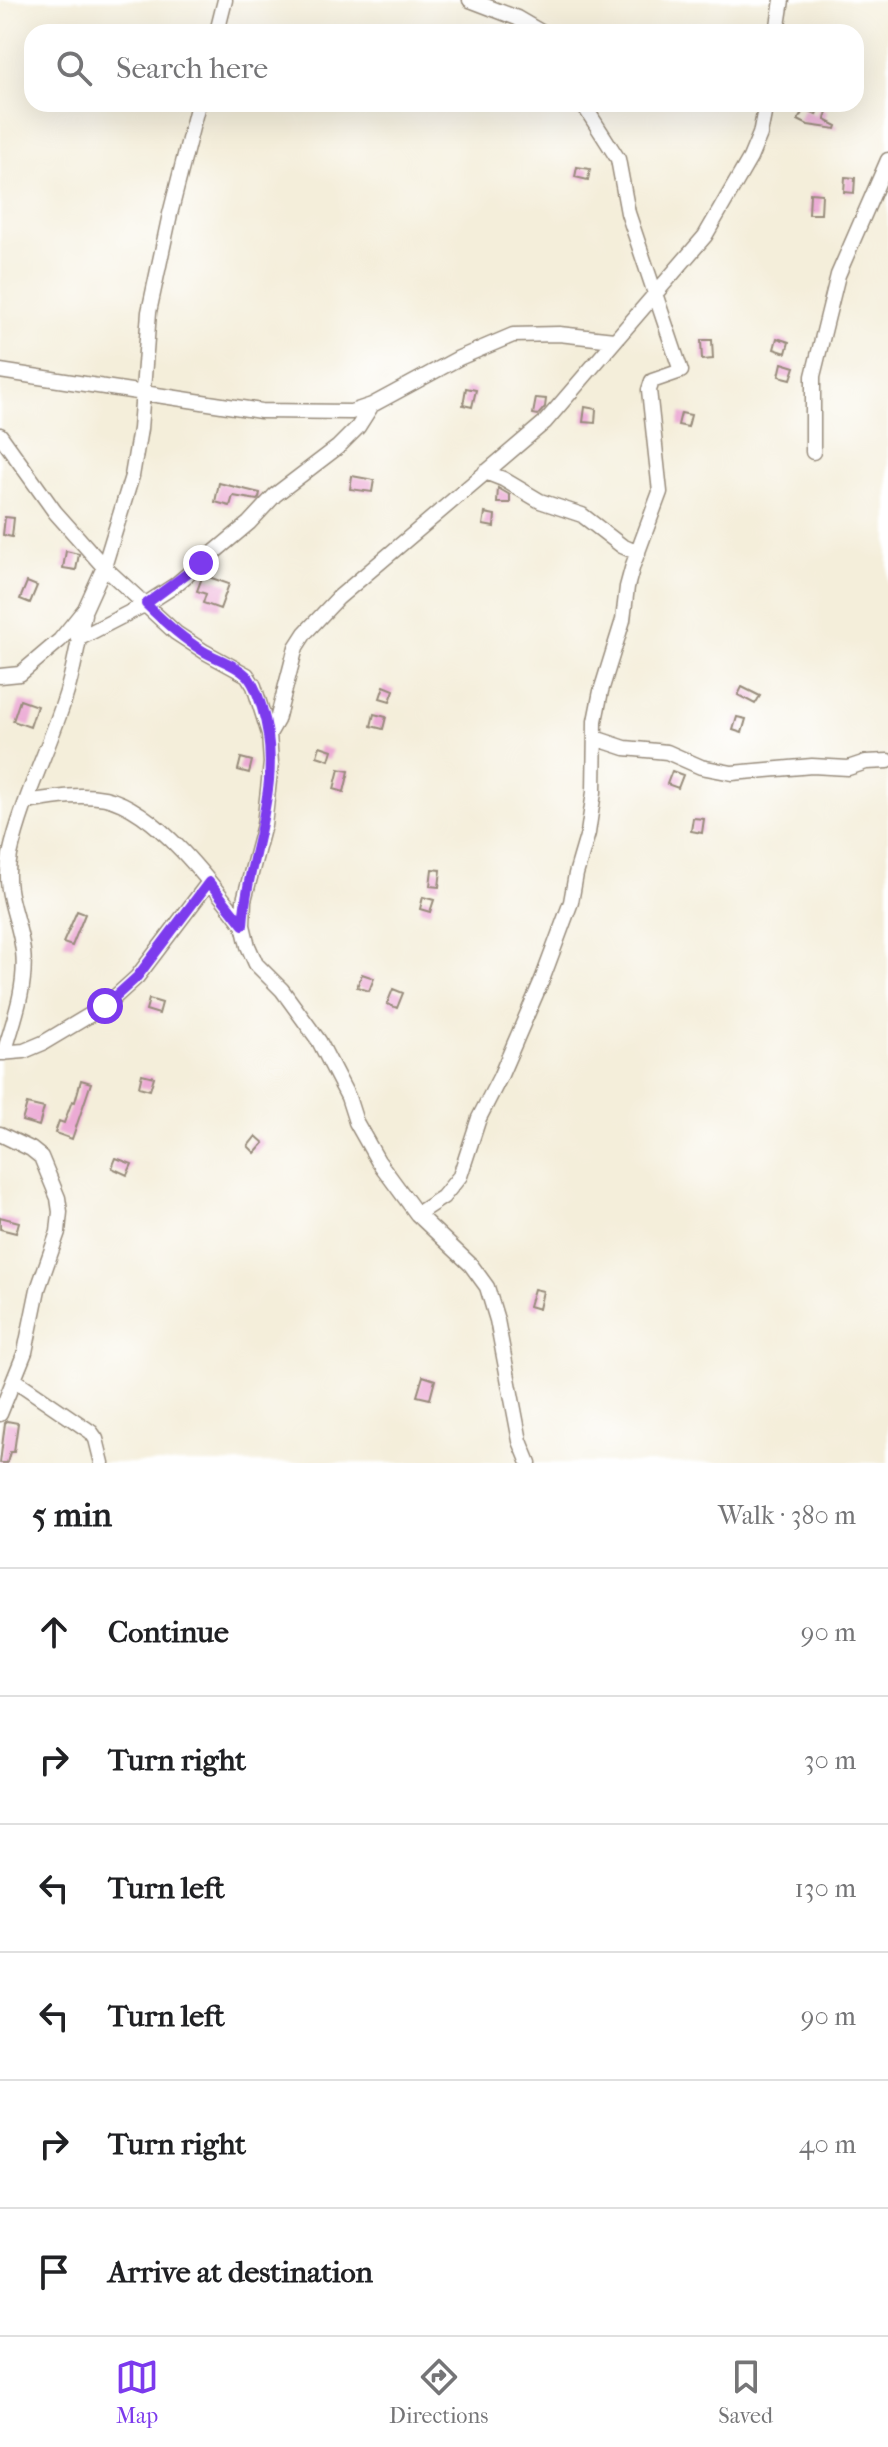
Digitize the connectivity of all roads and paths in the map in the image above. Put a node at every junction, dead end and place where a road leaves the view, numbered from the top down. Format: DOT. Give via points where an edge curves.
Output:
graph roads {
  1 [pos="225,0"];
  2 [pos="470,0"];
  3 [pos="782,0"];
  4 [pos="219,24"];
  5 [pos="527,24"];
  6 [pos="778,24"];
  7 [pos="196,112"];
  8 [pos="588,112"];
  9 [pos="764,112"];
  10 [pos="888,160"];
  11 [pos="656,293"];
  12 [pos="614,340"];
  13 [pos="0,371"];
  14 [pos="141,394"];
  15 [pos="372,405"];
  16 [pos="0,435"];
  17 [pos="813,452"];
  18 [pos="485,472"];
  19 [pos="638,553"];
  20 [pos="104,567"];
  21 [pos="146,604"];
  22 [pos="85,609"];
  23 [pos="78,639"];
  24 [pos="0,676"];
  25 [pos="269,734"];
  26 [pos="595,738"];
  27 [pos="888,761"];
  28 [pos="26,802"];
  29 [pos="4,867"];
  30 [pos="209,882"];
  31 [pos="243,925"];
  32 [pos="2,1053"];
  33 [pos="0,1134"];
  34 [pos="417,1214"];
  35 [pos="15,1380"];
  36 [pos="0,1414"];
  37 [pos="102,1463"];
  38 [pos="529,1463"];
  1 -- 4 [label="street"];
  2 -- 5 [label="street"];
  3 -- 6 [label="street"];
  7 -- 14 [label="street" via="149,312"];
  8 -- 11 [label="street" via="618,159 628,213"];
  9 -- 11 [label="street" via="760,134 728,198 705,236"];
  10 -- 17 [label="street" via="834,289 813,376"];
  11 -- 12 [label="street"];
  11 -- 19 [label="street" via="681,371 652,381 649,390 660,492"];
  12 -- 15 [label="street" via="513,335"];
  12 -- 18 [label="street" via="545,422"];
  13 -- 14 [label="street"];
  14 -- 15 [label="street" via="261,411 351,412"];
  14 -- 20 [label="street" via="132,476"];
  15 -- 21 [label="street" via="338,447"];
  16 -- 20 [label="street" via="55,512"];
  18 -- 19 [label="street" via="540,501 582,515"];
  18 -- 25 [label="street" via="338,598 305,633"];
  19 -- 26 [label="street" via="601,691"];
  20 -- 21 [label="street"];
  20 -- 22 [label="street"];
  21 -- 23 [label="street"];
  21 -- 25 [label="street" via="176,633 247,675"];
  22 -- 23 [label="street"];
  22 -- 24 [label="street" via="60,640 20,674"];
  23 -- 28 [label="street" via="66,695"];
  25 -- 31 [label="street" via="269,794"];
  26 -- 27 [label="street" via="625,748 667,752 732,773"];
  26 -- 34 [label="street" via="588,833 567,915 479,1118 460,1176 443,1197"];
  28 -- 29 [label="street"];
  28 -- 30 [label="street" via="80,795 120,803 161,829"];
  29 -- 32 [label="street" via="24,971"];
  30 -- 31 [label="street"];
  30 -- 32 [label="street" via="137,977 105,1006 43,1043"];
  31 -- 34 [label="street" via="256,964 319,1041 378,1161"];
  33 -- 35 [label="street" via="41,1157 60,1212"];
  34 -- 38 [label="street" via="487,1287"];
  35 -- 36 [label="street"];
  35 -- 37 [label="street" via="91,1432"];
}
